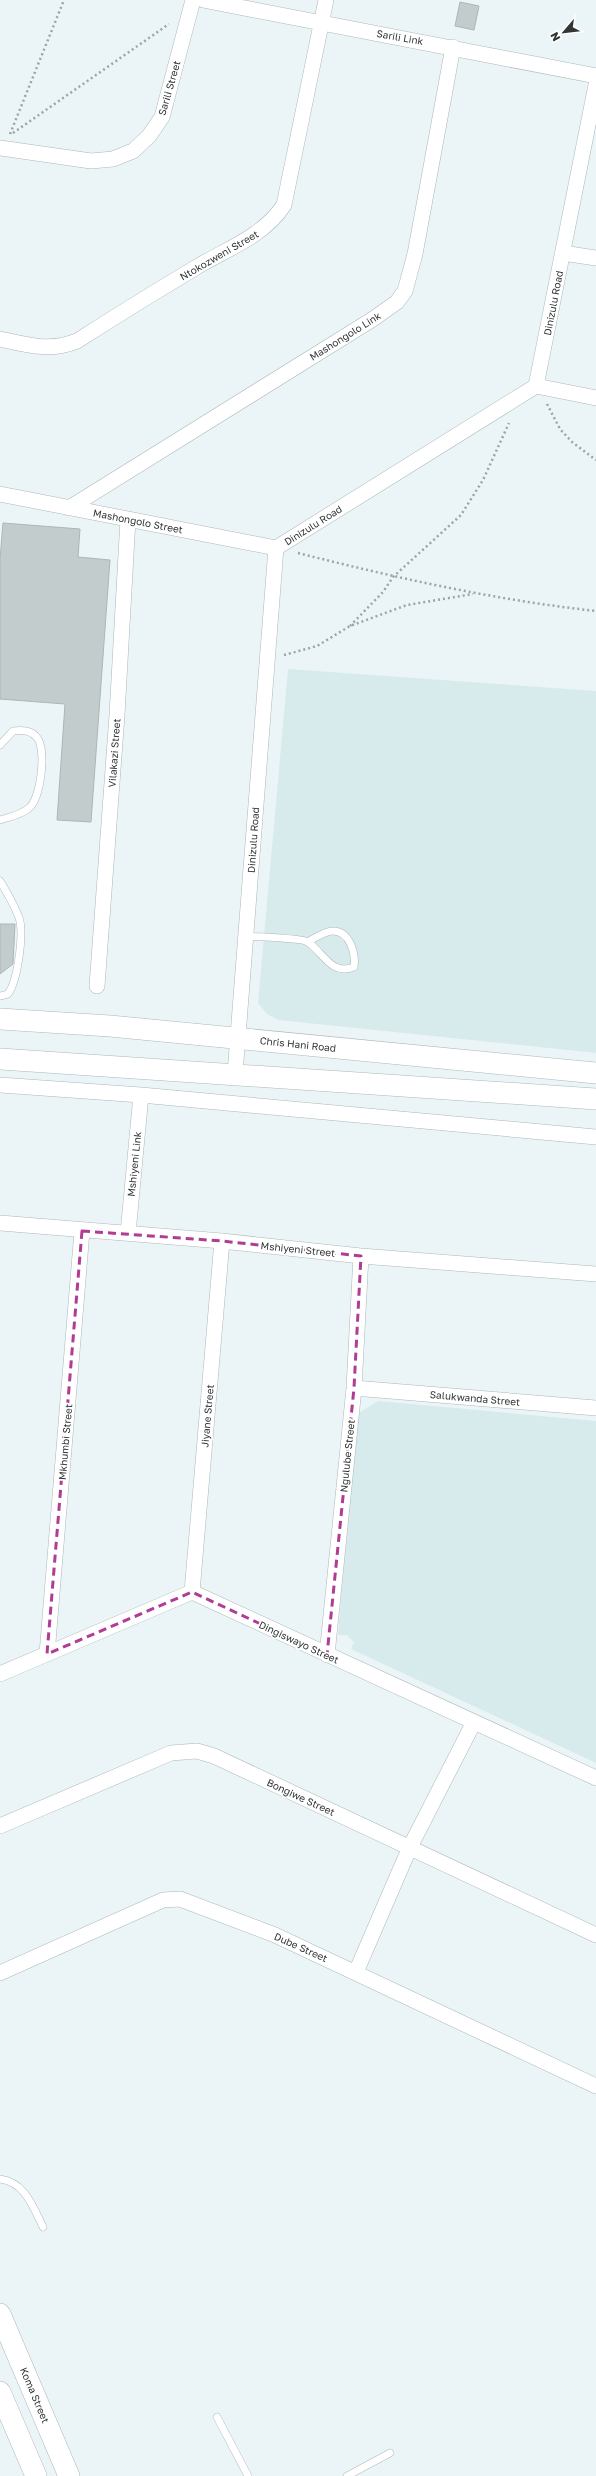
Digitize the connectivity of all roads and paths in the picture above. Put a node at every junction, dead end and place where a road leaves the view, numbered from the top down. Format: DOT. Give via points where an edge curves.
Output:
graph roads {
  1 [pos="64,0"];
  2 [pos="203,0"];
  3 [pos="326,0"];
  4 [pos="192,5"];
  5 [pos="322,23"];
  6 [pos="453,47"];
  7 [pos="596,76"];
  8 [pos="596,85"];
  9 [pos="0,148"];
  10 [pos="563,253"];
  11 [pos="596,258"];
  12 [pos="0,339"];
  13 [pos="536,386"];
  14 [pos="596,398"];
  15 [pos="514,400"];
  16 [pos="596,460"];
  17 [pos="0,494"];
  18 [pos="69,508"];
  19 [pos="128,519"];
  20 [pos="276,548"];
  21 [pos="393,577"];
  22 [pos="476,594"];
  23 [pos="596,611"];
  24 [pos="350,626"];
  25 [pos="268,658"];
  26 [pos="0,745"];
  27 [pos="0,820"];
  28 [pos="0,881"];
  29 [pos="246,936"];
  30 [pos="307,942"];
  31 [pos="97,986"];
  32 [pos="0,996"];
  33 [pos="0,1019"];
  34 [pos="238,1038"];
  35 [pos="0,1059"];
  36 [pos="596,1073"];
  37 [pos="235,1074"];
  38 [pos="0,1085"];
  39 [pos="141,1095"];
  40 [pos="596,1099"];
  41 [pos="596,1137"];
  42 [pos="0,1223"];
  43 [pos="82,1231"];
  44 [pos="128,1233"];
  45 [pos="222,1241"];
  46 [pos="361,1256"];
  47 [pos="596,1274"];
  48 [pos="354,1388"];
  49 [pos="596,1408"];
  50 [pos="192,1592"];
  51 [pos="47,1654"];
  52 [pos="327,1655"];
  53 [pos="0,1674"];
  54 [pos="474,1722"];
  55 [pos="596,1778"];
  56 [pos="0,1826"];
  57 [pos="410,1847"];
  58 [pos="596,1935"];
  59 [pos="356,1972"];
  60 [pos="0,1973"];
  61 [pos="596,2086"];
  62 [pos="0,2179"];
  63 [pos="43,2227"];
  64 [pos="0,2314"];
  65 [pos="0,2392"];
  66 [pos="217,2417"];
  67 [pos="390,2453"];
  68 [pos="36,2476"];
  69 [pos="69,2476"];
  70 [pos="248,2476"];
  71 [pos="347,2476"];
  1 -- 4 [label="path" via="9,136"];
  2 -- 5 [label="street, Sarili Link"];
  3 -- 5 [label="street, Ntokozweni Street"];
  4 -- 9 [label="street, Sarili Street" via="162,117 149,136 133,151 113,159 91,161"];
  5 -- 6 [label="street, Sarili Link"];
  5 -- 12 [label="street, Ntokozweni Street" via="284,205 273,220 254,235 196,267 77,340 58,347 46,348"];
  6 -- 7 [label="street, Sarili Link"];
  6 -- 18 [label="street, Mashongolo Link" via="414,254 405,291 397,302"];
  8 -- 10 [label="street, Dinizulu Road"];
  10 -- 11 [label="street"];
  10 -- 13 [label="street, Dinizulu Road"];
  13 -- 14 [label="street"];
  13 -- 15 [label="street, Dinizulu Road"];
  13 -- 16 [label="path" via="560,429 572,442"];
  15 -- 20 [label="street, Dinizulu Road"];
  15 -- 21 [label="path" via="507,430 483,480 460,515"];
  17 -- 18 [label="street, Mashongolo Street"];
  18 -- 19 [label="street, Mashongolo Street"];
  19 -- 20 [label="street, Mashongolo Street"];
  19 -- 31 [label="street, Vilakazi Street" via="117,715"];
  20 -- 21 [label="path"];
  20 -- 25 [label="street, Dinizulu Road"];
  21 -- 22 [label="path"];
  21 -- 24 [label="path"];
  22 -- 23 [label="path"];
  22 -- 24 [label="path" via="407,605"];
  24 -- 25 [label="path" via="317,646"];
  25 -- 29 [label="street, Dinizulu Road"];
  26 -- 27 [label="lane" via="13,731 24,730 33,734 41,746 39,790 30,808"];
  28 -- 32 [label="lane" via="20,921 20,937 17,969 11,990 8,994"];
  29 -- 30 [label="lane"];
  29 -- 34 [label="street, Dinizulu Road"];
  30 -- 30 [label="lane" via="333,931 341,933 348,938 355,958 354,967 345,971 337,968"];
  33 -- 34 [label="main road, Chris Hani Road"];
  34 -- 36 [label="main road, Chris Hani Road"];
  34 -- 37 [label="street, Dinizulu Road"];
  35 -- 37 [label="main road"];
  37 -- 40 [label="main road"];
  38 -- 39 [label="street"];
  39 -- 41 [label="street"];
  39 -- 44 [label="street, Mshiyeni Link"];
  42 -- 43 [label="street, Mshiyeni Street"];
  43 -- 44 [label="street, Mshiyeni Street"];
  43 -- 51 [label="street, Mkhumbi Street"];
  44 -- 45 [label="street, Mshiyeni Street"];
  45 -- 46 [label="street, Mshiyeni Street"];
  45 -- 50 [label="street, Jiyane Street"];
  46 -- 47 [label="street, Mshiyeni Street"];
  46 -- 48 [label="street, Ngulube Street"];
  48 -- 49 [label="street, Salukwanda Street"];
  48 -- 52 [label="street, Ngulube Street"];
  50 -- 51 [label="street"];
  50 -- 52 [label="street, Dingiswayo Street"];
  51 -- 53 [label="street"];
  52 -- 54 [label="street, Dingiswayo Street"];
  54 -- 55 [label="street, Dingiswayo Street"];
  54 -- 57 [label="street"];
  56 -- 57 [label="street, Bongiwe Street" via="171,1753 191,1751 214,1756"];
  57 -- 58 [label="street, Bongiwe Street"];
  57 -- 59 [label="street"];
  59 -- 60 [label="street, Dube Street" via="275,1936 180,1899 163,1900"];
  59 -- 61 [label="street, Dube Street"];
  62 -- 63 [label="lane" via="7,2180 22,2190 29,2198"];
  64 -- 69 [label="main road, Koma Street"];
  65 -- 68 [label="main road"];
  66 -- 70 [label="lane"];
  67 -- 71 [label="lane"];
}
